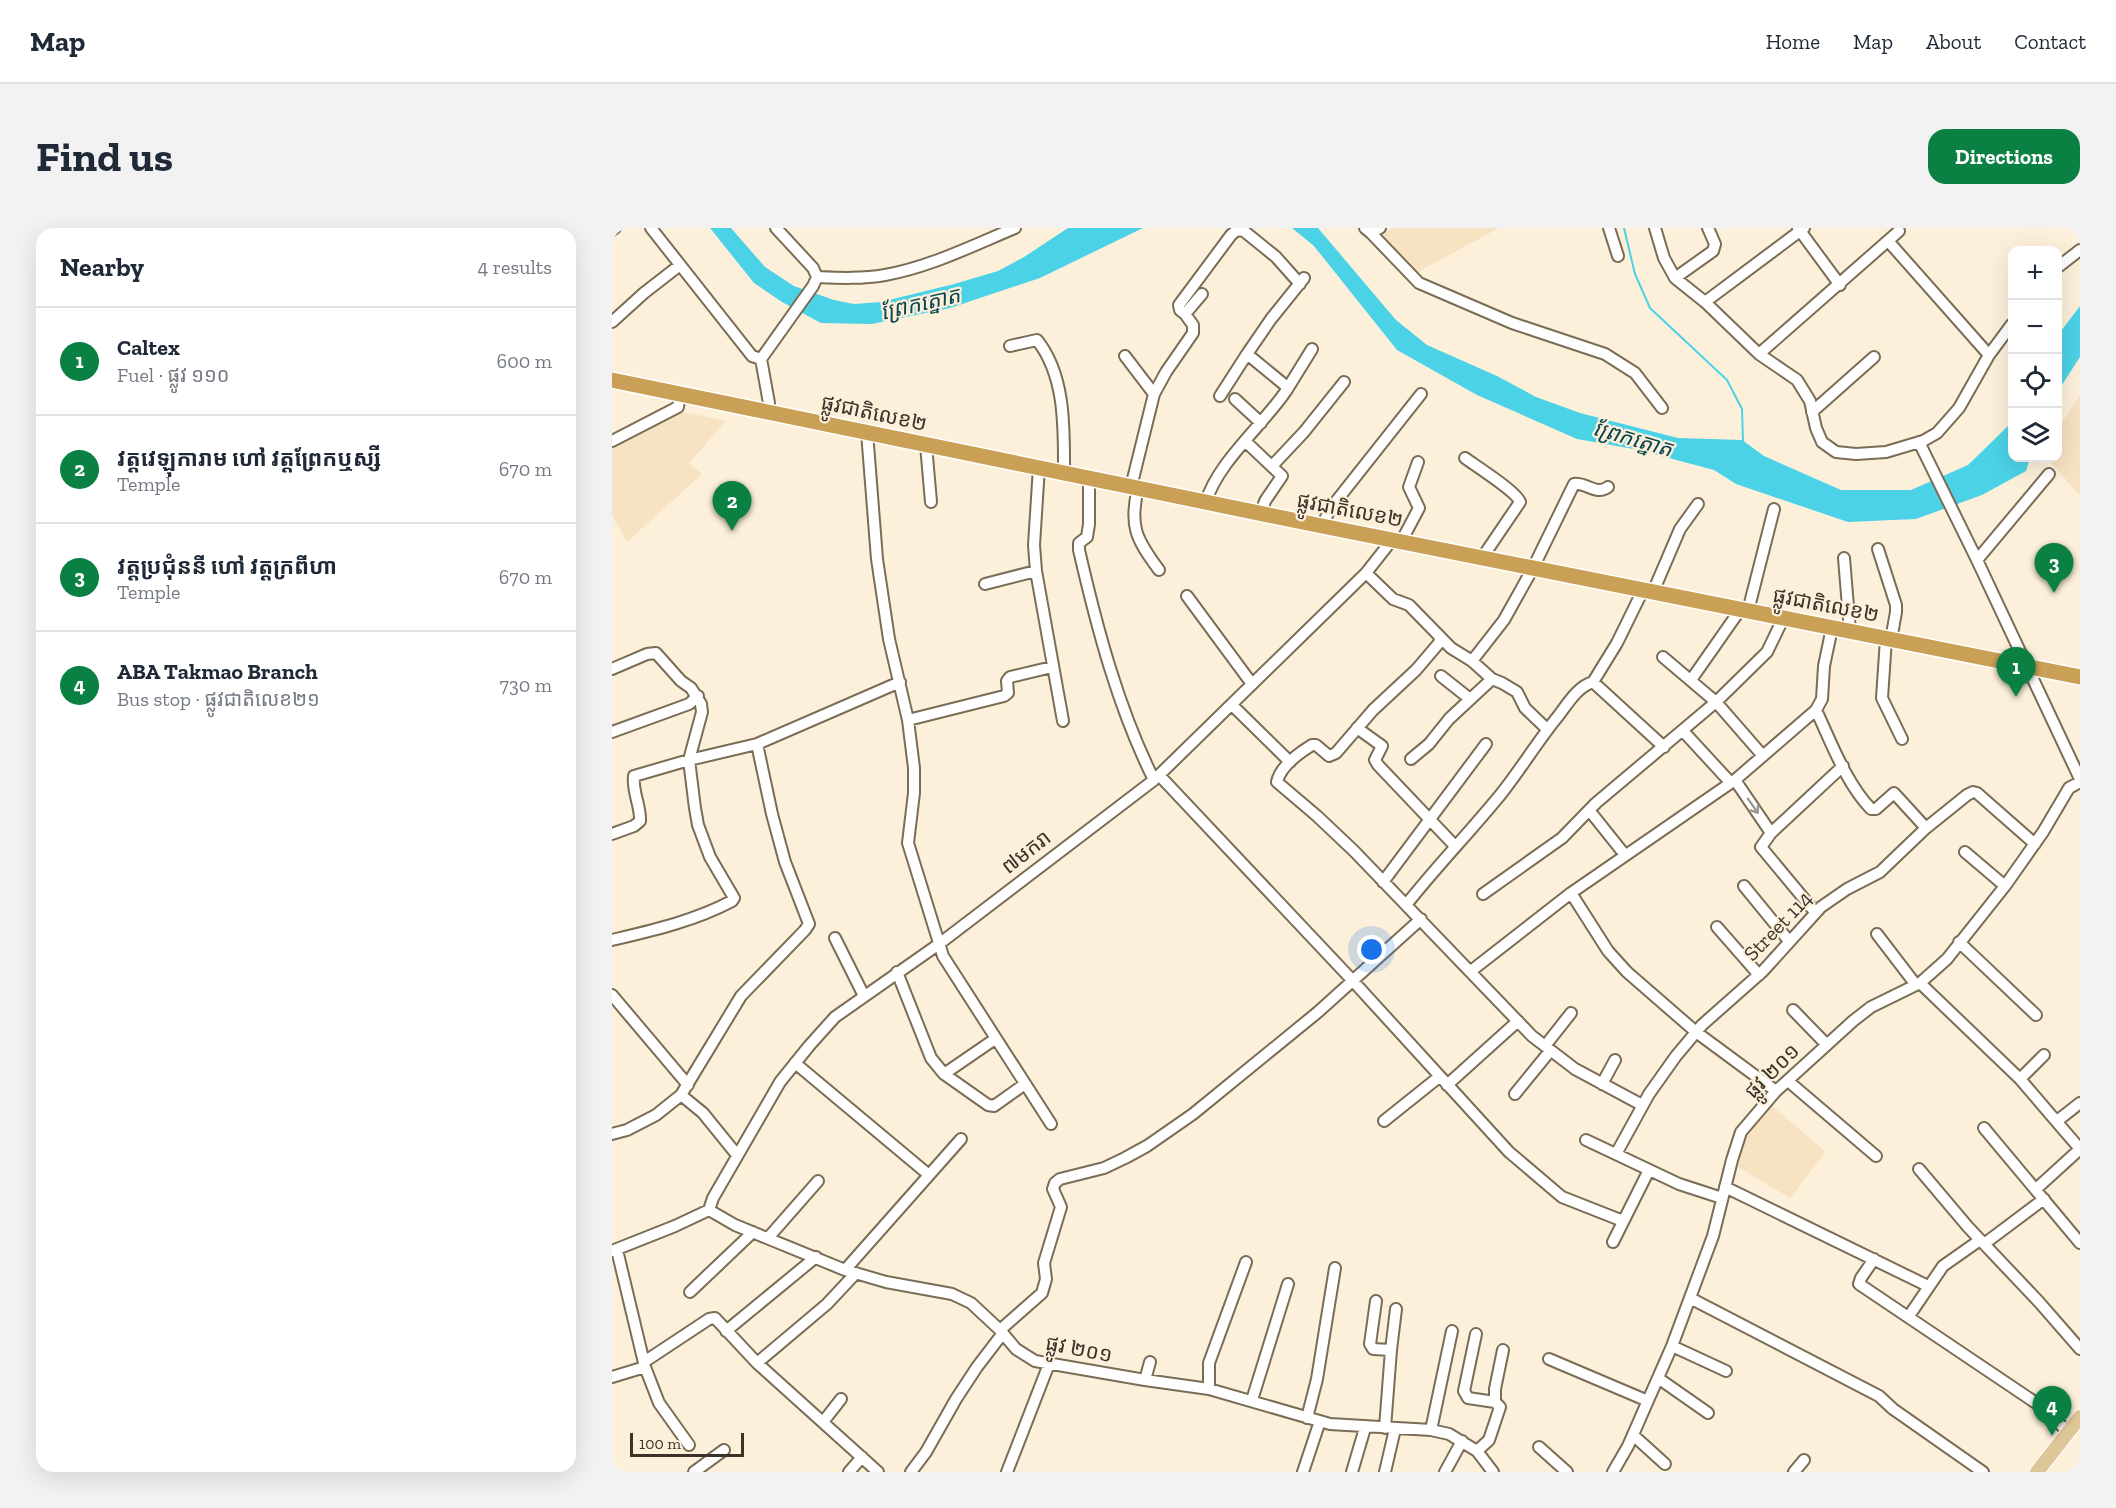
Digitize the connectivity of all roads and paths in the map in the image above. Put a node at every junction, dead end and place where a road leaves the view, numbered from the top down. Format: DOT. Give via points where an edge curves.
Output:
graph roads {
  1 [pos="651,228"];
  2 [pos="776,228"];
  3 [pos="1015,228"];
  4 [pos="1609,228"];
  5 [pos="1655,228"];
  6 [pos="1708,228"];
  7 [pos="1801,229"];
  8 [pos="1899,229"];
  9 [pos="1372,230"];
  10 [pos="1889,242"];
  11 [pos="2080,250"];
  12 [pos="1618,256"];
  13 [pos="2062,264"];
  14 [pos="680,265"];
  15 [pos="1675,278"];
  16 [pos="815,282"];
  17 [pos="1840,285"];
  18 [pos="1202,294"];
  19 [pos="1705,302"];
  20 [pos="1185,314"];
  21 [pos="612,322"];
  22 [pos="2008,330"];
  23 [pos="1010,346"];
  24 [pos="1312,349"];
  25 [pos="1247,354"];
  26 [pos="1759,354"];
  27 [pos="1989,355"];
  28 [pos="1125,356"];
  29 [pos="1874,357"];
  30 [pos="761,359"];
  31 [pos="612,380"];
  32 [pos="1344,382"];
  33 [pos="1286,391"];
  34 [pos="680,394"];
  35 [pos="1154,394"];
  36 [pos="1421,394"];
  37 [pos="1220,396"];
  38 [pos="1235,399"];
  39 [pos="1662,408"];
  40 [pos="768,411"];
  41 [pos="1812,412"];
  42 [pos="1261,423"];
  43 [pos="867,432"];
  44 [pos="612,441"];
  45 [pos="1245,441"];
  46 [pos="1919,442"];
  47 [pos="927,445"];
  48 [pos="1465,458"];
  49 [pos="1418,462"];
  50 [pos="1272,466"];
  51 [pos="1039,467"];
  52 [pos="1065,473"];
  53 [pos="2049,474"];
  54 [pos="1089,478"];
  55 [pos="1135,487"];
  56 [pos="1608,487"];
  57 [pos="931,502"];
  58 [pos="1206,502"];
  59 [pos="1698,504"];
  60 [pos="1774,509"];
  61 [pos="1261,513"];
  62 [pos="1323,526"];
  63 [pos="1396,541"];
  64 [pos="1878,549"];
  65 [pos="1482,558"];
  66 [pos="1844,558"];
  67 [pos="1977,560"];
  68 [pos="1533,568"];
  69 [pos="1159,570"];
  70 [pos="1036,571"];
  71 [pos="1366,573"];
  72 [pos="985,584"];
  73 [pos="1648,591"];
  74 [pos="1187,596"];
  75 [pos="1744,610"];
  76 [pos="1783,619"];
  77 [pos="1832,628"];
  78 [pos="1850,631"];
  79 [pos="1440,638"];
  80 [pos="1888,639"];
  81 [pos="1663,657"];
  82 [pos="1472,661"];
  83 [pos="2028,666"];
  84 [pos="1052,667"];
  85 [pos="612,669"];
  86 [pos="1441,676"];
  87 [pos="2080,677"];
  88 [pos="1492,679"];
  89 [pos="1691,680"];
  90 [pos="900,682"];
  91 [pos="1593,682"];
  92 [pos="1252,684"];
  93 [pos="698,696"];
  94 [pos="1470,699"];
  95 [pos="1716,702"];
  96 [pos="1232,705"];
  97 [pos="1816,710"];
  98 [pos="908,720"];
  99 [pos="1063,721"];
  100 [pos="1357,728"];
  101 [pos="1547,729"];
  102 [pos="1683,731"];
  103 [pos="612,732"];
  104 [pos="1902,739"];
  105 [pos="757,744"];
  106 [pos="1486,744"];
  107 [pos="1664,747"];
  108 [pos="1763,756"];
  109 [pos="1411,759"];
  110 [pos="689,760"];
  111 [pos="1290,762"];
  112 [pos="1843,766"];
  113 [pos="1157,777"];
  114 [pos="2080,780"];
  115 [pos="1732,781"];
  116 [pos="1589,810"];
  117 [pos="1430,819"];
  118 [pos="1926,828"];
  119 [pos="1771,833"];
  120 [pos="612,834"];
  121 [pos="2035,844"];
  122 [pos="1455,846"];
  123 [pos="1965,852"];
  124 [pos="1625,855"];
  125 [pos="1383,882"];
  126 [pos="1744,886"];
  127 [pos="2005,886"];
  128 [pos="1571,893"];
  129 [pos="1483,894"];
  130 [pos="1406,905"];
  131 [pos="1815,912"];
  132 [pos="1421,919"];
  133 [pos="1717,927"];
  134 [pos="1877,934"];
  135 [pos="835,938"];
  136 [pos="612,940"];
  137 [pos="1789,941"];
  138 [pos="1959,942"];
  139 [pos="939,944"];
  140 [pos="1470,971"];
  141 [pos="897,972"];
  142 [pos="1759,975"];
  143 [pos="1353,981"];
  144 [pos="1918,984"];
  145 [pos="612,995"];
  146 [pos="864,996"];
  147 [pos="1793,1010"];
  148 [pos="1571,1013"];
  149 [pos="2036,1015"];
  150 [pos="1518,1021"];
  151 [pos="1696,1032"];
  152 [pos="995,1039"];
  153 [pos="1827,1045"];
  154 [pos="1547,1048"];
  155 [pos="2044,1055"];
  156 [pos="1615,1060"];
  157 [pos="795,1063"];
  158 [pos="945,1074"];
  159 [pos="2020,1079"];
  160 [pos="1443,1081"];
  161 [pos="1788,1081"];
  162 [pos="1025,1084"];
  163 [pos="1602,1084"];
  164 [pos="688,1085"];
  165 [pos="1776,1090"];
  166 [pos="1515,1094"];
  167 [pos="681,1095"];
  168 [pos="2080,1103"];
  169 [pos="1642,1106"];
  170 [pos="1384,1121"];
  171 [pos="2057,1121"];
  172 [pos="1051,1124"];
  173 [pos="1984,1128"];
  174 [pos="612,1134"];
  175 [pos="961,1138"];
  176 [pos="1586,1140"];
  177 [pos="2080,1149"];
  178 [pos="1616,1154"];
  179 [pos="737,1155"];
  180 [pos="1876,1156"];
  181 [pos="1919,1169"];
  182 [pos="1649,1170"];
  183 [pos="929,1175"];
  184 [pos="818,1181"];
  185 [pos="2036,1189"];
  186 [pos="1723,1193"];
  187 [pos="2044,1199"];
  188 [pos="709,1210"];
  189 [pos="1623,1221"];
  190 [pos="753,1232"];
  191 [pos="768,1238"];
  192 [pos="1613,1242"];
  193 [pos="1982,1242"];
  194 [pos="2080,1244"];
  195 [pos="614,1250"];
  196 [pos="816,1257"];
  197 [pos="1874,1259"];
  198 [pos="1246,1262"];
  199 [pos="1335,1268"];
  200 [pos="851,1271"];
  201 [pos="1288,1284"];
  202 [pos="1928,1286"];
  203 [pos="690,1292"];
  204 [pos="1690,1298"];
  205 [pos="1376,1301"];
  206 [pos="1396,1309"];
  207 [pos="1909,1316"];
  208 [pos="726,1330"];
  209 [pos="1001,1332"];
  210 [pos="1452,1332"];
  211 [pos="1476,1334"];
  212 [pos="1672,1346"];
  213 [pos="2080,1349"];
  214 [pos="1391,1350"];
  215 [pos="1503,1350"];
  216 [pos="1548,1359"];
  217 [pos="1150,1362"];
  218 [pos="757,1363"];
  219 [pos="645,1364"];
  220 [pos="1049,1364"];
  221 [pos="1726,1371"];
  222 [pos="612,1377"];
  223 [pos="1658,1378"];
  224 [pos="1145,1380"];
  225 [pos="1209,1389"];
  226 [pos="841,1399"];
  227 [pos="1252,1400"];
  228 [pos="1648,1401"];
  229 [pos="1495,1402"];
  230 [pos="1708,1413"];
  231 [pos="2080,1417"];
  232 [pos="1307,1418"];
  233 [pos="1320,1421"];
  234 [pos="823,1422"];
  235 [pos="1365,1428"];
  236 [pos="1390,1429"];
  237 [pos="1431,1430"];
  238 [pos="2068,1432"];
  239 [pos="1633,1435"];
  240 [pos="1462,1441"];
  241 [pos="689,1445"];
  242 [pos="1539,1447"];
  243 [pos="724,1449"];
  244 [pos="1477,1450"];
  245 [pos="862,1457"];
  246 [pos="1804,1460"];
  247 [pos="1665,1464"];
  248 [pos="694,1472"];
  249 [pos="849,1472"];
  250 [pos="878,1472"];
  251 [pos="911,1472"];
  252 [pos="1007,1472"];
  253 [pos="1303,1472"];
  254 [pos="1352,1472"];
  255 [pos="1384,1472"];
  256 [pos="1445,1472"];
  257 [pos="1493,1472"];
  258 [pos="1567,1472"];
  259 [pos="1613,1472"];
  260 [pos="1794,1472"];
  261 [pos="1983,1472"];
  262 [pos="2037,1472"];
  1 -- 14 [label="street"];
  2 -- 16 [label="street" via="813,268"];
  3 -- 16 [label="street" via="927,263 887,274"];
  4 -- 12 [label="street"];
  5 -- 15 [label="street"];
  6 -- 15 [label="street" via="1715,244 1713,251"];
  7 -- 17 [label="street"];
  7 -- 19 [label="street"];
  8 -- 10 [label="street"];
  9 -- 39 [label="street" via="1419,283 1512,322 1605,354 1635,373"];
  10 -- 17 [label="street"];
  10 -- 27 [label="street"];
  11 -- 13 [label="street"];
  14 -- 21 [label="street"];
  14 -- 30 [label="street" via="752,356"];
  15 -- 19 [label="street"];
  16 -- 30 [label="street"];
  17 -- 26 [label="street"];
  18 -- 20 [label="street"];
  19 -- 26 [label="street"];
  20 -- 25 [label="street" via="1179,305 1231,235 1237,230 1244,231 1302,281"];
  20 -- 35 [label="street" via="1193,325 1193,333"];
  22 -- 27 [label="street"];
  23 -- 52 [label="street" via="1037,340 1053,369 1064,424"];
  24 -- 33 [label="street"];
  25 -- 33 [label="street" via="1286,386"];
  25 -- 37 [label="street"];
  26 -- 41 [label="street" via="1797,380"];
  27 -- 46 [label="street" via="1959,408 1937,433"];
  28 -- 35 [label="street"];
  29 -- 41 [label="street"];
  30 -- 40 [label="street"];
  31 -- 34 [label="highway, ផ្លូវជាតិលេខ២"];
  32 -- 50 [label="street"];
  33 -- 42 [label="street"];
  34 -- 40 [label="highway, ផ្លូវជាតិលេខ២"];
  34 -- 44 [label="street" via="678,407"];
  35 -- 55 [label="street"];
  36 -- 62 [label="street" via="1330,509"];
  38 -- 42 [label="street"];
  40 -- 43 [label="highway, ផ្លូវជាតិលេខ២"];
  41 -- 46 [label="street" via="1822,442 1836,452 1886,452"];
  42 -- 45 [label="street"];
  43 -- 47 [label="highway, ផ្លូវជាតិលេខ២"];
  43 -- 90 [label="street" via="879,571"];
  45 -- 50 [label="street"];
  45 -- 58 [label="street" via="1210,488"];
  46 -- 67 [label="street"];
  47 -- 51 [label="highway, ផ្លូវជាតិលេខ២"];
  47 -- 57 [label="street"];
  48 -- 65 [label="street" via="1515,493 1520,502"];
  49 -- 63 [label="street, ៧មករា" via="1409,487 1419,507"];
  50 -- 61 [label="street" via="1282,476"];
  51 -- 52 [label="highway, ផ្លូវជាតិលេខ២"];
  51 -- 70 [label="street"];
  52 -- 54 [label="highway, ផ្លូវជាតិលេខ២"];
  53 -- 67 [label="street"];
  54 -- 55 [label="highway, ផ្លូវជាតិលេខ២"];
  54 -- 113 [label="street" via="1089,524 1079,550 1101,637 1127,716"];
  55 -- 58 [label="highway, ផ្លូវជាតិលេខ២"];
  55 -- 69 [label="street" via="1139,542"];
  56 -- 68 [label="street" via="1596,491 1581,483 1574,484"];
  58 -- 61 [label="highway, ផ្លូវជាតិលេខ២"];
  59 -- 73 [label="street" via="1680,529"];
  60 -- 75 [label="street"];
  61 -- 62 [label="highway, ផ្លូវជាតិលេខ២"];
  62 -- 63 [label="highway, ផ្លូវជាតិលេខ២"];
  63 -- 65 [label="highway, ផ្លូវជាតិលេខ២"];
  63 -- 71 [label="street, ៧មករា"];
  64 -- 80 [label="street" via="1896,605"];
  65 -- 68 [label="highway, ផ្លូវជាតិលេខ២"];
  66 -- 78 [label="street"];
  67 -- 83 [label="street"];
  68 -- 73 [label="highway, ផ្លូវជាតិលេខ២"];
  68 -- 82 [label="street" via="1504,620"];
  70 -- 72 [label="street"];
  70 -- 84 [label="street"];
  71 -- 79 [label="street" via="1393,599 1409,605"];
  71 -- 92 [label="street, ៧មករា"];
  73 -- 75 [label="highway, ផ្លូវជាតិលេខ២"];
  73 -- 91 [label="street"];
  74 -- 92 [label="street"];
  75 -- 76 [label="highway, ផ្លូវជាតិលេខ២"];
  75 -- 89 [label="street"];
  76 -- 77 [label="highway, ផ្លូវជាតិលេខ២"];
  76 -- 95 [label="street" via="1767,652"];
  77 -- 78 [label="highway, ផ្លូវជាតិលេខ២"];
  77 -- 97 [label="street" via="1822,699"];
  78 -- 80 [label="highway, ផ្លូវជាតិលេខ២"];
  79 -- 82 [label="street"];
  79 -- 100 [label="street" via="1416,670"];
  80 -- 83 [label="highway, ផ្លូវជាតិលេខ២"];
  80 -- 104 [label="street" via="1882,698"];
  81 -- 89 [label="street"];
  82 -- 88 [label="street"];
  83 -- 87 [label="highway, ផ្លូវជាតិលេខ២"];
  83 -- 114 [label="street"];
  84 -- 98 [label="street" via="1010,677 1004,696"];
  84 -- 99 [label="street"];
  85 -- 93 [label="street" via="656,653"];
  86 -- 94 [label="street"];
  88 -- 94 [label="street"];
  88 -- 101 [label="street" via="1517,692 1525,708"];
  89 -- 95 [label="street"];
  90 -- 98 [label="street"];
  90 -- 105 [label="street"];
  91 -- 101 [label="street" via="1577,693"];
  91 -- 107 [label="street"];
  92 -- 96 [label="street, ៧មករា"];
  93 -- 103 [label="street" via="688,704"];
  93 -- 110 [label="street" via="702,712"];
  94 -- 109 [label="street"];
  95 -- 102 [label="street"];
  95 -- 108 [label="street"];
  96 -- 111 [label="street"];
  96 -- 113 [label="street, ៧មករា"];
  97 -- 108 [label="street"];
  97 -- 112 [label="street"];
  98 -- 139 [label="street" via="914,793 908,843"];
  100 -- 111 [label="street" via="1333,755 1316,745"];
  100 -- 117 [label="street" via="1382,746 1376,762"];
  101 -- 122 [label="street" via="1509,783"];
  102 -- 107 [label="street"];
  102 -- 115 [label="street"];
  105 -- 110 [label="street"];
  105 -- 164 [label="street" via="785,862 809,924 741,996"];
  106 -- 117 [label="street"];
  107 -- 116 [label="street"];
  108 -- 115 [label="street"];
  110 -- 120 [label="street" via="634,776 640,821"];
  110 -- 136 [label="street" via="698,825 710,857 734,898 692,919"];
  111 -- 125 [label="street" via="1277,782"];
  112 -- 118 [label="street" via="1871,809 1894,793"];
  112 -- 119 [label="street"];
  113 -- 139 [label="street, ៧មករា"];
  113 -- 143 [label="street"];
  114 -- 121 [label="street, ផ្លូវ ២០១" via="2069,788"];
  115 -- 119 [label="street, one-way"];
  115 -- 124 [label="street"];
  116 -- 124 [label="street"];
  116 -- 129 [label="street" via="1562,838"];
  117 -- 122 [label="street"];
  117 -- 125 [label="street"];
  118 -- 121 [label="street, Street 114" via="1973,792"];
  118 -- 131 [label="street, Street 114" via="1880,872"];
  119 -- 131 [label="street" via="1761,847"];
  121 -- 127 [label="street, ផ្លូវ ២០១"];
  122 -- 130 [label="street"];
  123 -- 127 [label="street"];
  124 -- 128 [label="street"];
  125 -- 130 [label="street"];
  126 -- 137 [label="street"];
  127 -- 138 [label="street, ផ្លូវ ២០១"];
  128 -- 140 [label="street"];
  128 -- 151 [label="street" via="1608,951"];
  130 -- 132 [label="street"];
  131 -- 137 [label="street, Street 114"];
  132 -- 140 [label="street"];
  132 -- 143 [label="street"];
  133 -- 142 [label="street"];
  134 -- 144 [label="street"];
  135 -- 146 [label="street"];
  137 -- 142 [label="street, Street 114"];
  138 -- 144 [label="street, ផ្លូវ ២០១" via="1947,959"];
  138 -- 149 [label="street"];
  139 -- 141 [label="street, ៧មករា"];
  139 -- 152 [label="street"];
  140 -- 150 [label="street"];
  141 -- 146 [label="street, ៧មករា"];
  141 -- 158 [label="street" via="931,1058"];
  142 -- 151 [label="street, Street 114"];
  143 -- 160 [label="street"];
  143 -- 209 [label="street" via="1200,1109 1147,1146 1104,1167 1055,1183 1053,1189 1061,1207 1044,1263 1046,1285"];
  144 -- 153 [label="street, ផ្លូវ ២០១" via="1871,1006"];
  144 -- 159 [label="street"];
  145 -- 164 [label="street"];
  146 -- 157 [label="street, ៧មករា" via="835,1017"];
  147 -- 153 [label="street"];
  148 -- 154 [label="street"];
  150 -- 154 [label="street"];
  150 -- 160 [label="street"];
  151 -- 165 [label="street"];
  151 -- 169 [label="street, Street 114"];
  152 -- 158 [label="street"];
  152 -- 162 [label="street"];
  153 -- 161 [label="street, ផ្លូវ ២០១"];
  154 -- 163 [label="street"];
  154 -- 166 [label="street"];
  155 -- 159 [label="street"];
  156 -- 163 [label="street"];
  157 -- 179 [label="street, ៧មករា"];
  157 -- 183 [label="street"];
  158 -- 162 [label="street" via="994,1106"];
  159 -- 171 [label="street"];
  160 -- 170 [label="street"];
  160 -- 189 [label="street" via="1509,1152 1546,1185 1562,1197"];
  161 -- 165 [label="street, ផ្លូវ ២០១"];
  161 -- 180 [label="street"];
  162 -- 172 [label="street"];
  163 -- 169 [label="street"];
  164 -- 167 [label="street"];
  165 -- 186 [label="street, ផ្លូវ ២០១" via="1741,1132"];
  167 -- 174 [label="street" via="656,1115"];
  167 -- 179 [label="street" via="703,1113"];
  168 -- 171 [label="street"];
  169 -- 178 [label="street, Street 114"];
  171 -- 177 [label="street"];
  173 -- 185 [label="street"];
  175 -- 183 [label="street"];
  176 -- 178 [label="street"];
  177 -- 185 [label="street"];
  178 -- 182 [label="street"];
  179 -- 188 [label="street, ៧មករា"];
  181 -- 193 [label="street"];
  182 -- 186 [label="street" via="1679,1184"];
  182 -- 189 [label="street"];
  183 -- 200 [label="street"];
  184 -- 191 [label="street"];
  185 -- 187 [label="street"];
  186 -- 197 [label="street"];
  186 -- 204 [label="street, ផ្លូវ ២០១" via="1713,1236"];
  187 -- 193 [label="street"];
  187 -- 194 [label="street"];
  188 -- 190 [label="street, ផ្លូវ ២០១"];
  188 -- 195 [label="street"];
  189 -- 192 [label="street"];
  190 -- 191 [label="street, ផ្លូវ ២០១"];
  190 -- 203 [label="street"];
  191 -- 196 [label="street, ផ្លូវ ២០១"];
  193 -- 202 [label="street" via="1943,1266"];
  193 -- 213 [label="street"];
  195 -- 219 [label="street"];
  196 -- 200 [label="street, ផ្លូវ ២០១"];
  196 -- 208 [label="street"];
  197 -- 202 [label="street"];
  197 -- 207 [label="street" via="1860,1284"];
  198 -- 225 [label="street" via="1209,1363"];
  199 -- 232 [label="street"];
  200 -- 209 [label="street, ផ្លូវ ២០១" via="952,1294 970,1303"];
  200 -- 218 [label="street" via="827,1304"];
  201 -- 227 [label="street"];
  202 -- 207 [label="street"];
  204 -- 212 [label="street, ផ្លូវ ២០១"];
  204 -- 261 [label="street" via="1879,1396"];
  205 -- 214 [label="street" via="1370,1344 1373,1349"];
  206 -- 214 [label="street"];
  207 -- 238 [label="street" via="2042,1407"];
  208 -- 218 [label="street"];
  208 -- 219 [label="street" via="713,1317"];
  209 -- 220 [label="street, ផ្លូវ ២០១" via="1035,1361"];
  209 -- 251 [label="street"];
  210 -- 237 [label="street"];
  211 -- 229 [label="street" via="1464,1391 1468,1398"];
  212 -- 221 [label="street"];
  212 -- 223 [label="street, ផ្លូវ ២០១"];
  214 -- 236 [label="street"];
  215 -- 229 [label="street"];
  216 -- 228 [label="street"];
  217 -- 224 [label="street"];
  218 -- 234 [label="street"];
  219 -- 222 [label="street"];
  219 -- 241 [label="street" via="659,1403"];
  220 -- 224 [label="street, ផ្លូវ ២០១"];
  220 -- 252 [label="street"];
  223 -- 228 [label="street, ផ្លូវ ២០១"];
  223 -- 230 [label="street"];
  224 -- 225 [label="street, ផ្លូវ ២០១"];
  225 -- 227 [label="street, ផ្លូវ ២០១"];
  226 -- 234 [label="street"];
  227 -- 232 [label="street, ផ្លូវ ២០១"];
  228 -- 239 [label="street, ផ្លូវ ២០១"];
  229 -- 244 [label="street" via="1500,1407 1494,1429 1489,1440"];
  231 -- 238 [label="main road"];
  232 -- 233 [label="street, ផ្លូវ ២០១"];
  233 -- 235 [label="street, ផ្លូវ ២០១"];
  233 -- 253 [label="street"];
  234 -- 245 [label="street"];
  235 -- 236 [label="street, ផ្លូវ ២០១"];
  235 -- 254 [label="street"];
  236 -- 237 [label="street, ផ្លូវ ២០១"];
  236 -- 255 [label="street"];
  237 -- 240 [label="street, ផ្លូវ ២០១"];
  238 -- 262 [label="main road"];
  239 -- 247 [label="street"];
  239 -- 259 [label="street, ផ្លូវ ២០១"];
  240 -- 244 [label="street, ផ្លូវ ២០១"];
  240 -- 256 [label="street"];
  242 -- 258 [label="street"];
  243 -- 248 [label="street"];
  244 -- 257 [label="street, ផ្លូវ ២០១"];
  245 -- 249 [label="street"];
  245 -- 250 [label="street"];
  246 -- 260 [label="street"];
}
